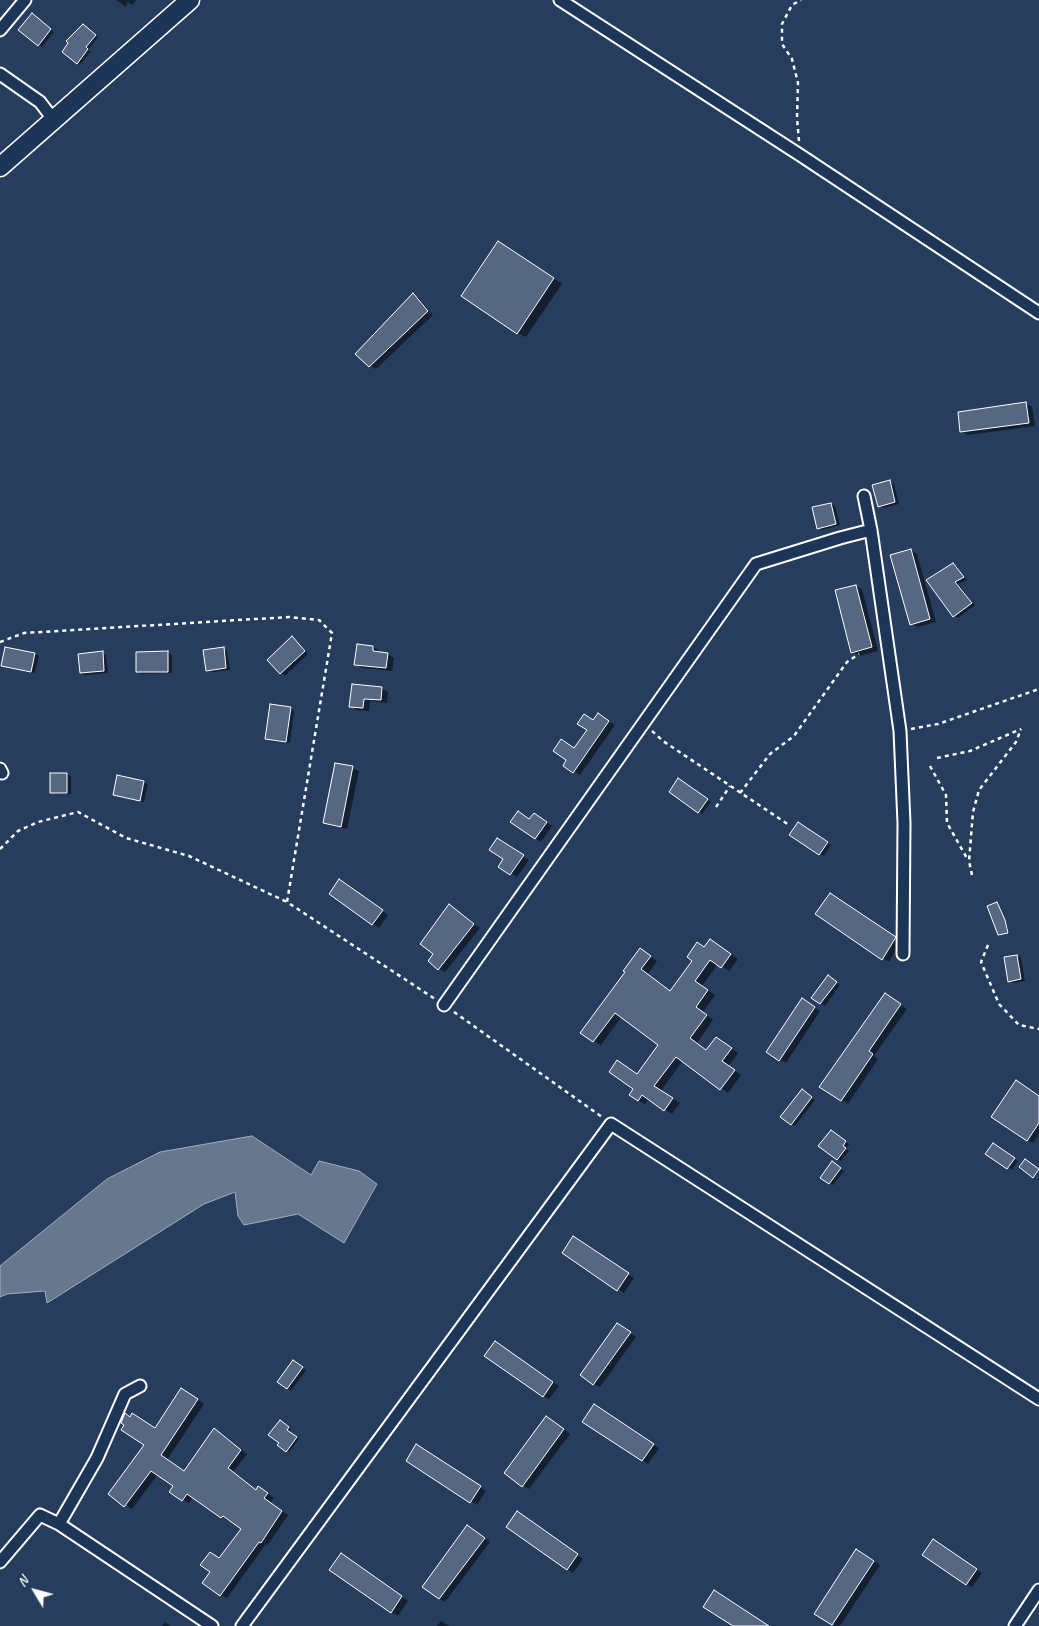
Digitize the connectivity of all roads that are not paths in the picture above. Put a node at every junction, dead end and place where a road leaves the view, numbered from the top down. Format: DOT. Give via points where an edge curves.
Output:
graph roads {
  1 [pos="25,0"];
  2 [pos="190,0"];
  3 [pos="560,0"];
  4 [pos="0,30"];
  5 [pos="0,74"];
  6 [pos="53,119"];
  7 [pos="0,167"];
  8 [pos="1039,313"];
  9 [pos="864,496"];
  10 [pos="871,530"];
  11 [pos="904,954"];
  12 [pos="444,1005"];
  13 [pos="140,1386"];
  14 [pos="1039,1399"];
  15 [pos="59,1524"];
  16 [pos="0,1562"];
  17 [pos="1039,1590"];
  18 [pos="212,1626"];
  19 [pos="242,1626"];
  20 [pos="1015,1626"];
  1 -- 4 [label="street"];
  2 -- 6 [label="main road"];
  3 -- 8 [label="street"];
  5 -- 6 [label="street" via="40,102"];
  6 -- 7 [label="main road"];
  9 -- 10 [label="street"];
  10 -- 11 [label="street" via="900,732"];
  10 -- 12 [label="street" via="756,564"];
  13 -- 15 [label="street" via="125,1394 97,1458"];
  14 -- 19 [label="street" via="611,1124"];
  15 -- 16 [label="street" via="40,1515"];
  15 -- 18 [label="street"];
  17 -- 20 [label="street"];
}
